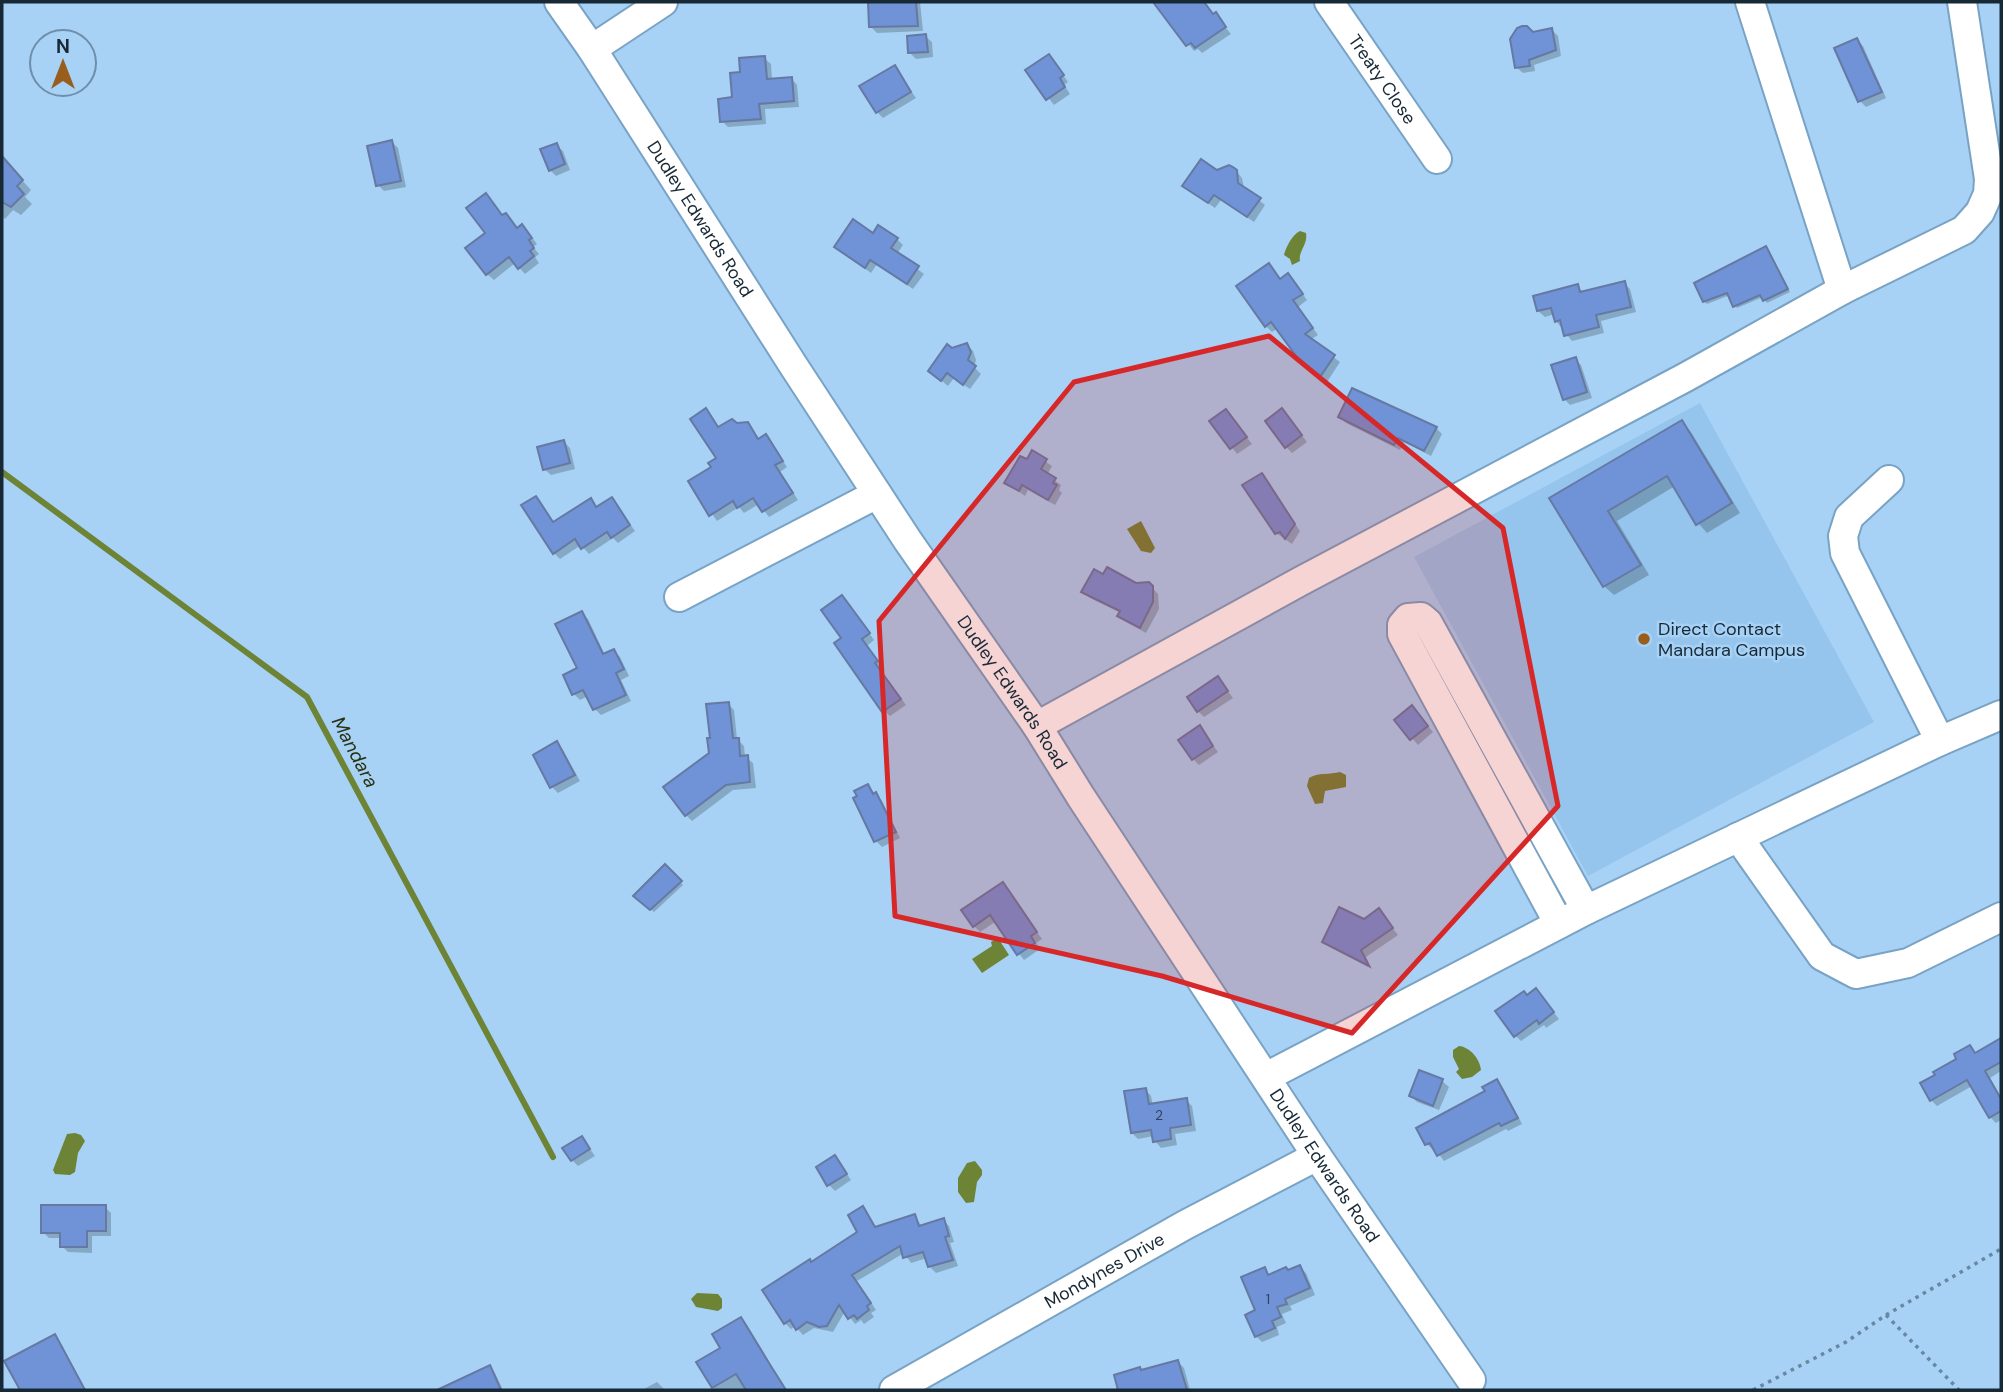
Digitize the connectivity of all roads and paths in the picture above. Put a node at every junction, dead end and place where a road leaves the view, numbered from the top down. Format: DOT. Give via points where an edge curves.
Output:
graph roads {
  1 [pos="559,2"];
  2 [pos="663,2"];
  3 [pos="1329,2"];
  4 [pos="1750,2"];
  5 [pos="1962,2"];
  6 [pos="592,49"];
  7 [pos="1437,159"];
  8 [pos="1842,290"];
  9 [pos="1889,480"];
  10 [pos="877,494"];
  11 [pos="679,597"];
  12 [pos="2001,715"];
  13 [pos="1037,726"];
  14 [pos="1940,741"];
  15 [pos="1738,837"];
  16 [pos="1586,910"];
  17 [pos="2001,917"];
  18 [pos="1559,924"];
  19 [pos="1265,1077"];
  20 [pos="1317,1156"];
  21 [pos="2001,1249"];
  22 [pos="1886,1315"];
  23 [pos="1471,1380"];
  24 [pos="894,1390"];
  25 [pos="1753,1390"];
  26 [pos="1959,1390"];
  1 -- 6 [label="street, Dudley Edwards Road"];
  2 -- 6 [label="street"];
  3 -- 7 [label="street, Treaty Close"];
  4 -- 8 [label="street"];
  5 -- 8 [label="street" via="1988,194 1964,230"];
  6 -- 10 [label="street, Dudley Edwards Road"];
  8 -- 13 [label="street"];
  9 -- 14 [label="street" via="1849,517 1843,536 1845,553"];
  10 -- 11 [label="street"];
  10 -- 13 [label="street, Dudley Edwards Road"];
  12 -- 14 [label="street"];
  13 -- 19 [label="street, Dudley Edwards Road"];
  14 -- 15 [label="street"];
  15 -- 16 [label="street"];
  15 -- 17 [label="street" via="1822,956 1856,974 1908,963"];
  16 -- 18 [label="street"];
  16 -- 18 [label="street" via="1428,623 1421,617 1408,618 1402,634"];
  18 -- 19 [label="street"];
  19 -- 20 [label="street, Dudley Edwards Road"];
  20 -- 23 [label="street, Dudley Edwards Road"];
  20 -- 24 [label="street, Mondynes Drive" via="1185,1225"];
  21 -- 22 [label="path"];
  22 -- 25 [label="path" via="1846,1342"];
  22 -- 26 [label="path"];
}
